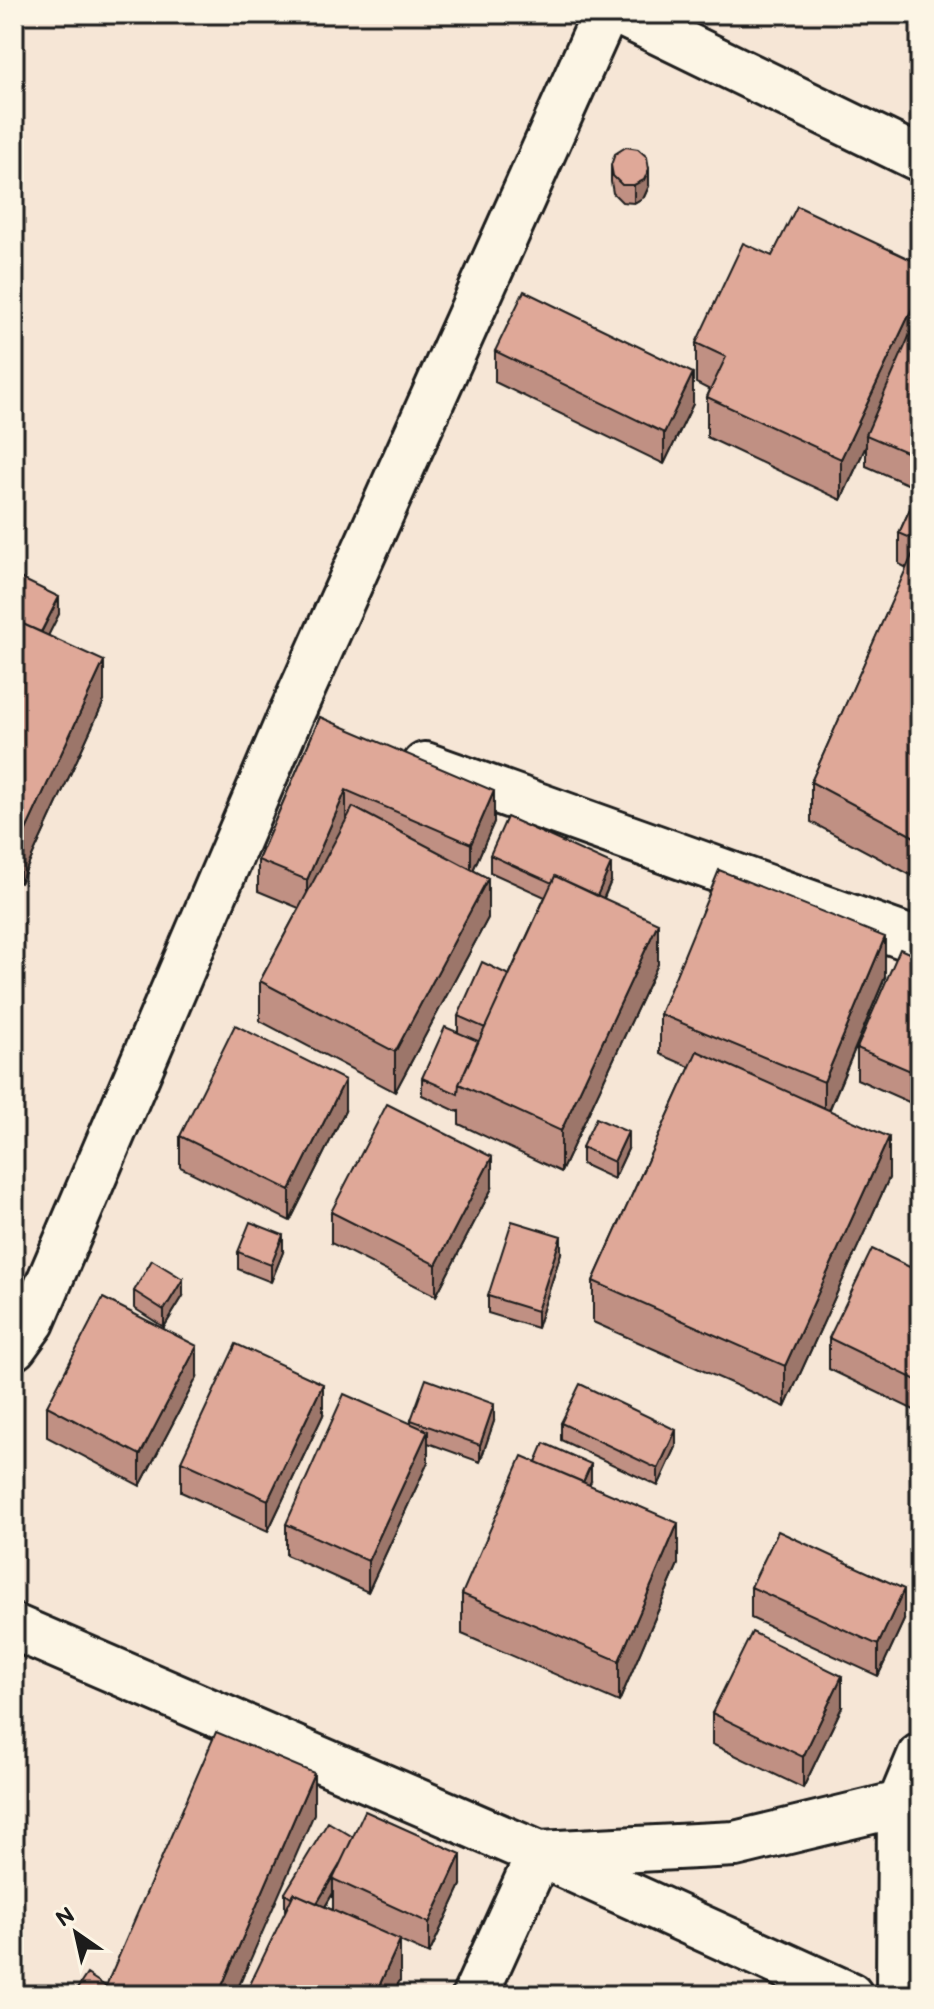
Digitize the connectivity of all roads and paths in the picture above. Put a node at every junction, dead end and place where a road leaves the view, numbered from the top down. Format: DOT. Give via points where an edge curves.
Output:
graph roads {
  1 [pos="605,14"];
  2 [pos="622,14"];
  3 [pos="920,159"];
  4 [pos="395,755"];
  5 [pos="920,942"];
  6 [pos="14,1347"];
  7 [pos="14,1627"];
  8 [pos="920,1756"];
  9 [pos="900,1804"];
  10 [pos="539,1854"];
  11 [pos="475,1995"];
  12 [pos="850,1995"];
  13 [pos="899,1995"];
  1 -- 6 [label="street" via="305,723 32,1322"];
  2 -- 3 [label="street"];
  4 -- 5 [label="street"];
  7 -- 10 [label="street"];
  8 -- 9 [label="street"];
  9 -- 10 [label="street" via="735,1844"];
  9 -- 13 [label="street"];
  10 -- 11 [label="street"];
  10 -- 12 [label="street"];
}
